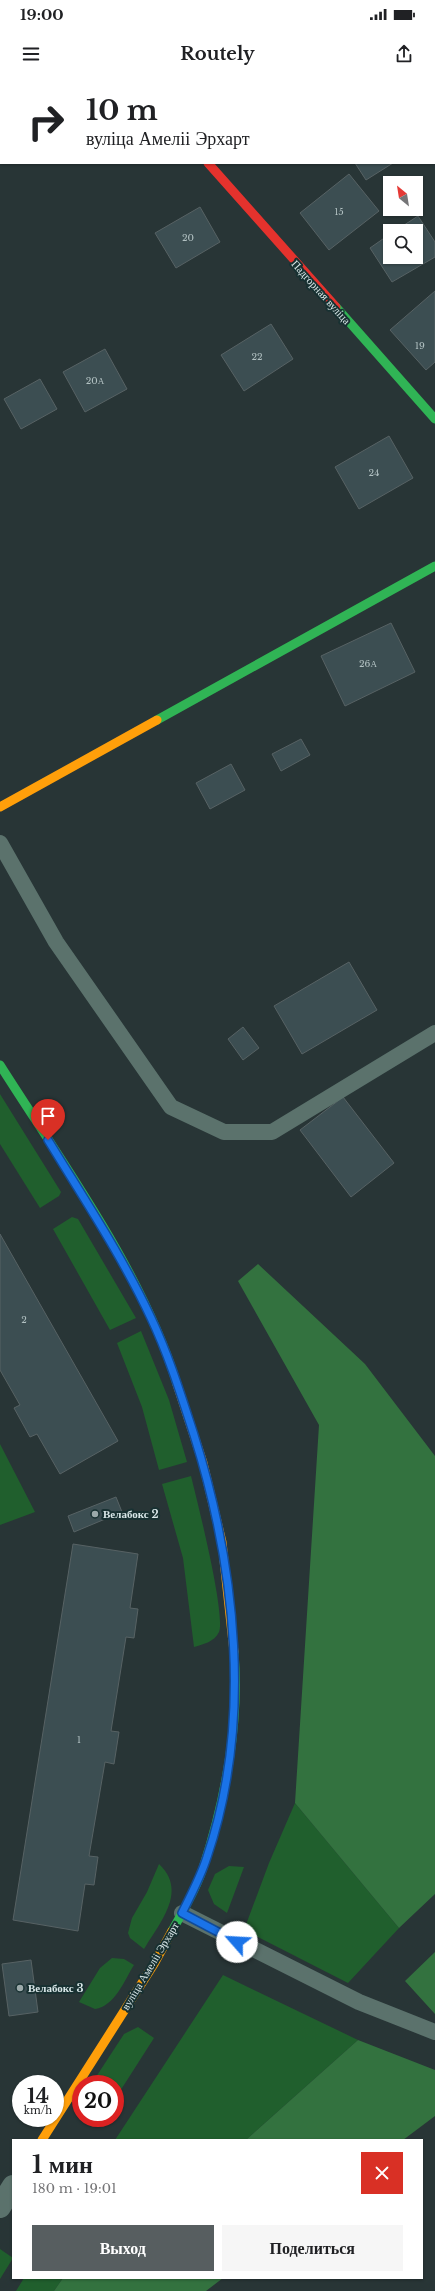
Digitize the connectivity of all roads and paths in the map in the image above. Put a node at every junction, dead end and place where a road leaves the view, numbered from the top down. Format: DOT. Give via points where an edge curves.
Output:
graph roads {
  1 [pos="209,164"];
  2 [pos="435,419"];
  3 [pos="435,566"];
  4 [pos="0,807"];
  5 [pos="0,843"];
  6 [pos="435,1033"];
  7 [pos="0,1065"];
  8 [pos="182,1913"];
  9 [pos="435,2032"];
  10 [pos="43,2139"];
  11 [pos="12,2188"];
  12 [pos="0,2206"];
  1 -- 2 [label="street, Падгорная вуліца"];
  3 -- 4 [label="street"];
  5 -- 6 [label="lane" via="56,942 171,1107 224,1132 272,1132"];
  7 -- 8 [label="street, вуліца Амеліі Эрхарт" via="111,1241 152,1319 177,1381 203,1463 222,1542 230,1594 236,1677 232,1736 222,1796 209,1850"];
  8 -- 9 [label="lane" via="359,2002"];
  8 -- 10 [label="street, вуліца Амеліі Эрхарт" via="154,1964"];
  11 -- 12 [label="street"];
}
